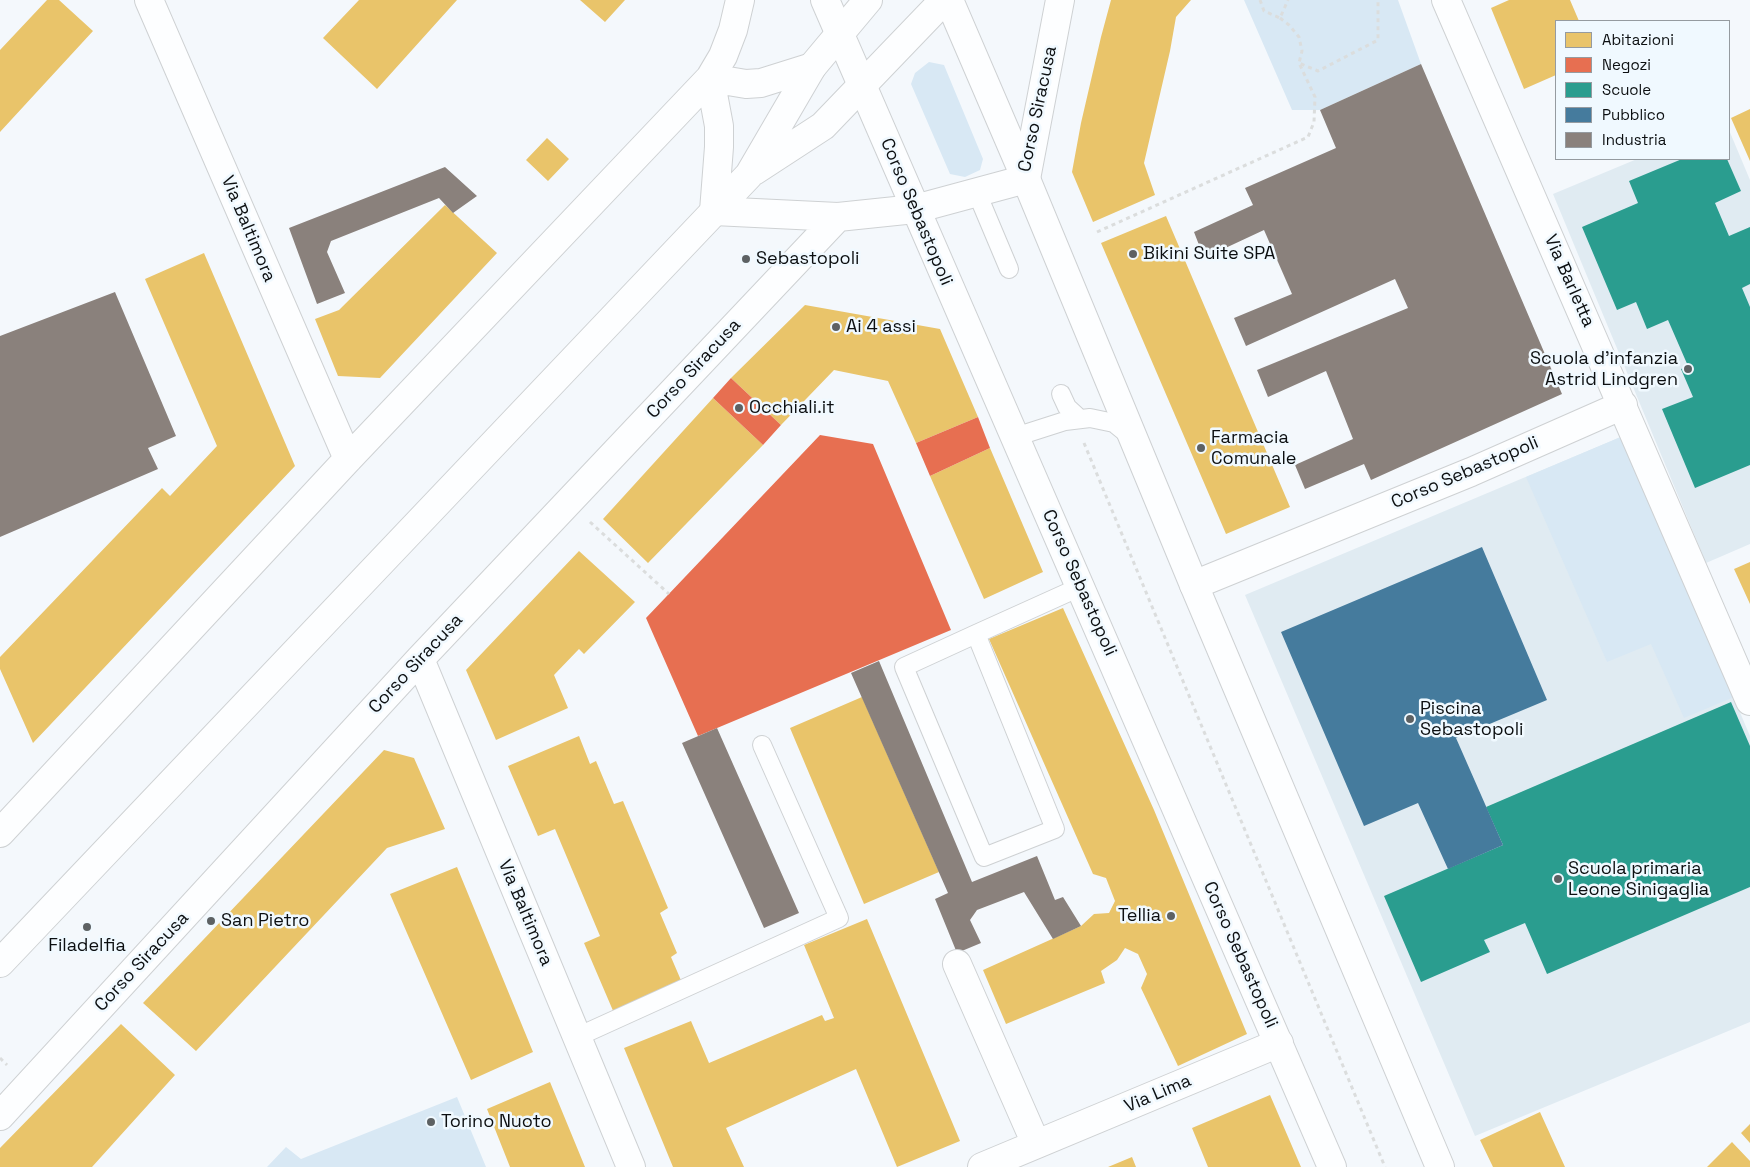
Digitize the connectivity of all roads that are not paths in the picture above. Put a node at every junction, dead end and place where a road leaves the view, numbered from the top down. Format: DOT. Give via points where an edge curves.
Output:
graph roads {
  1 [pos="149,0"];
  2 [pos="740,0"];
  3 [pos="825,0"];
  4 [pos="868,0"];
  5 [pos="944,0"];
  6 [pos="949,0"];
  7 [pos="1060,0"];
  8 [pos="1446,0"];
  9 [pos="839,34"];
  10 [pos="812,66"];
  11 [pos="710,78"];
  12 [pos="862,87"];
  13 [pos="749,175"];
  14 [pos="1026,179"];
  15 [pos="977,193"];
  16 [pos="916,209"];
  17 [pos="714,211"];
  18 [pos="838,217"];
  19 [pos="1009,269"];
  20 [pos="1061,394"];
  21 [pos="1623,405"];
  22 [pos="1080,419"];
  23 [pos="1015,437"];
  24 [pos="1134,440"];
  25 [pos="348,459"];
  26 [pos="1080,586"];
  27 [pos="1194,586"];
  28 [pos="976,634"];
  29 [pos="420,659"];
  30 [pos="1750,701"];
  31 [pos="762,745"];
  32 [pos="0,833"];
  33 [pos="0,963"];
  34 [pos="957,964"];
  35 [pos="577,1037"];
  36 [pos="1279,1043"];
  37 [pos="0,1116"];
  38 [pos="1036,1144"];
  39 [pos="631,1167"];
  40 [pos="982,1167"];
  41 [pos="1332,1167"];
  42 [pos="1440,1167"];
  1 -- 25 [label="street, Via Baltimora"];
  2 -- 11 [label="street" via="733,30"];
  3 -- 9 [label="street, Corso Sebastopoli"];
  4 -- 9 [label="street"];
  5 -- 12 [label="street"];
  6 -- 14 [label="street"];
  7 -- 14 [label="street, Corso Siracusa"];
  8 -- 21 [label="street, Via Barletta"];
  9 -- 10 [label="street"];
  9 -- 12 [label="street, Corso Sebastopoli"];
  10 -- 11 [label="street" via="762,83 746,84"];
  10 -- 13 [label="street"];
  11 -- 17 [label="street" via="720,147"];
  11 -- 25 [label="street"];
  12 -- 13 [label="street" via="823,126"];
  12 -- 16 [label="street, Corso Sebastopoli"];
  13 -- 17 [label="street"];
  14 -- 15 [label="street, Corso Siracusa"];
  14 -- 24 [label="street"];
  15 -- 16 [label="street, Corso Siracusa"];
  15 -- 19 [label="lane"];
  16 -- 18 [label="street, Corso Siracusa"];
  16 -- 23 [label="street, Corso Sebastopoli"];
  17 -- 18 [label="street, Corso Siracusa"];
  17 -- 33 [label="street"];
  18 -- 29 [label="street, Corso Siracusa"];
  20 -- 22 [label="lane" via="1067,407"];
  21 -- 27 [label="street, Corso Sebastopoli" via="1471,472"];
  21 -- 30 [label="street, Via Barletta"];
  22 -- 23 [label="lane"];
  22 -- 24 [label="lane" via="1114,423"];
  23 -- 26 [label="street, Corso Sebastopoli"];
  24 -- 27 [label="street"];
  25 -- 32 [label="street"];
  26 -- 28 [label="lane"];
  26 -- 36 [label="street, Corso Sebastopoli"];
  27 -- 42 [label="street"];
  28 -- 28 [label="lane" via="904,667 984,857 1054,829"];
  29 -- 35 [label="street, Via Baltimora"];
  29 -- 37 [label="street, Corso Siracusa"];
  31 -- 35 [label="lane" via="839,918"];
  34 -- 38 [label="street"];
  35 -- 39 [label="street, Via Baltimora"];
  36 -- 38 [label="street, Via Lima"];
  36 -- 41 [label="street, Corso Sebastopoli"];
  38 -- 40 [label="street, Via Lima"];
}
